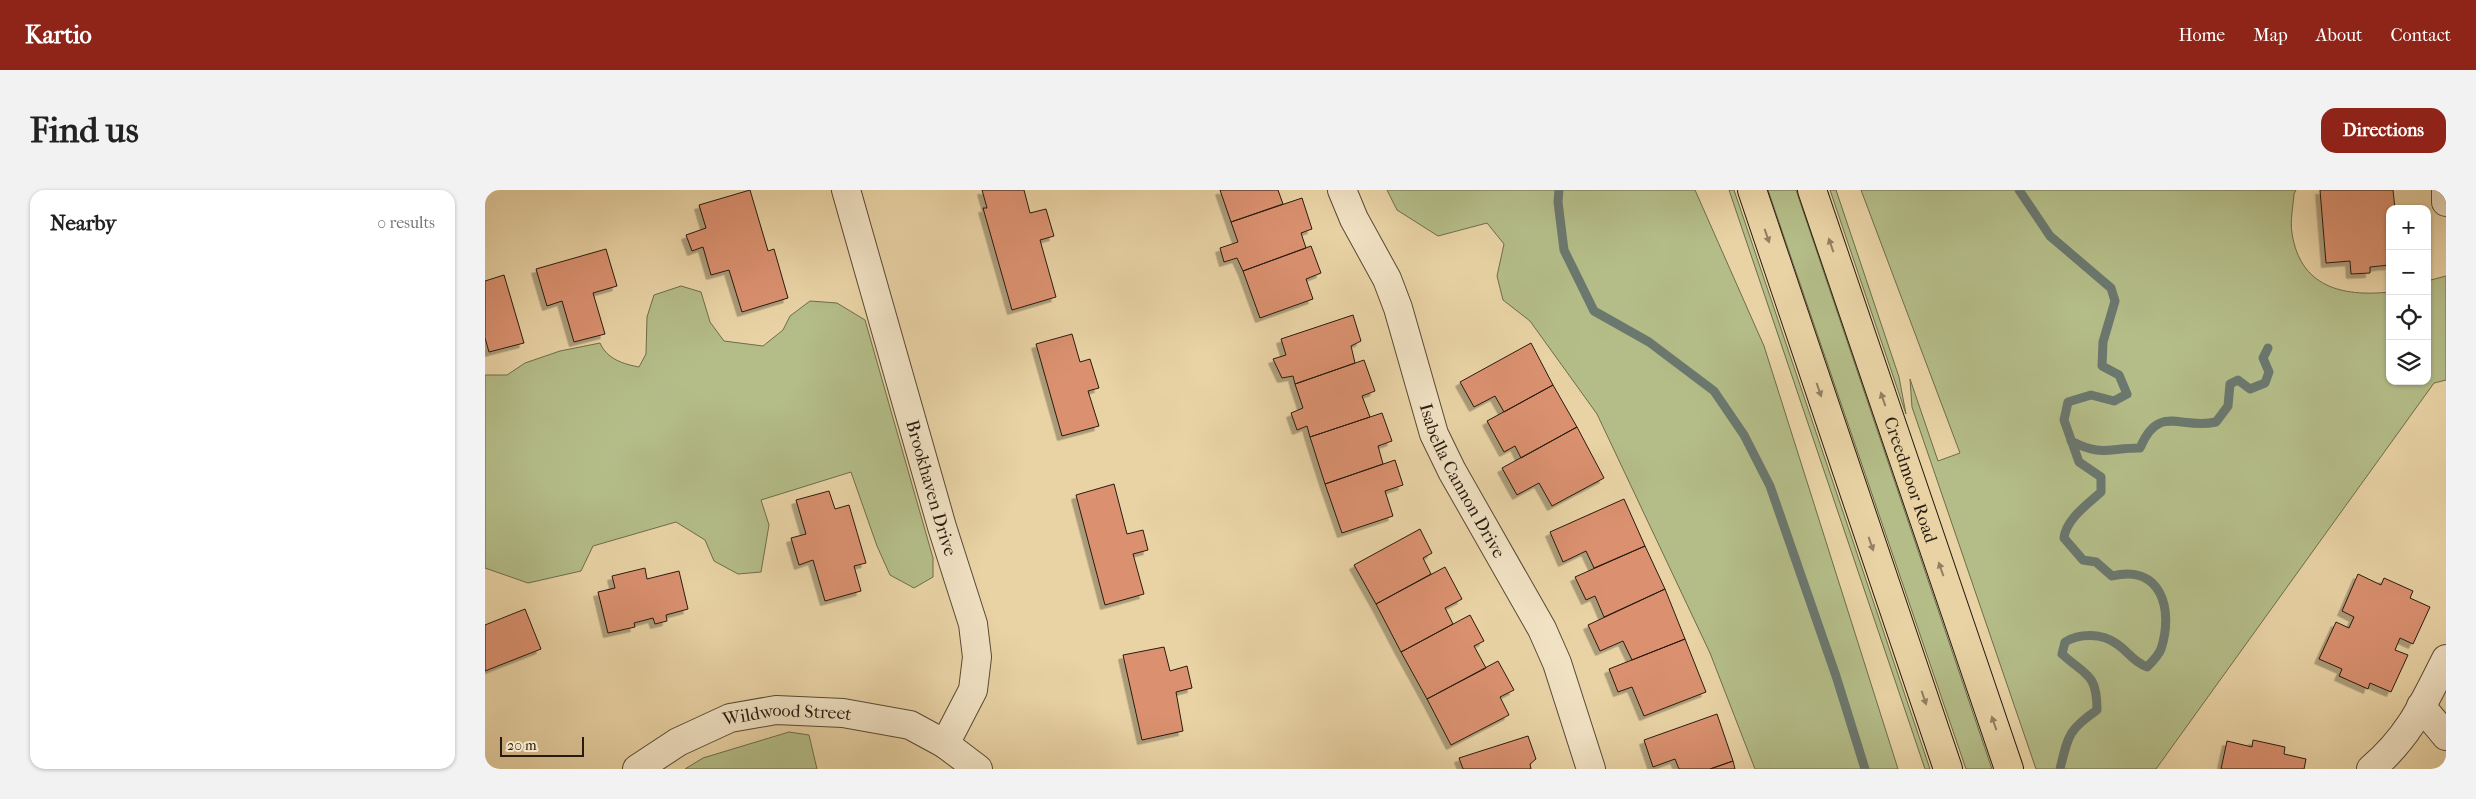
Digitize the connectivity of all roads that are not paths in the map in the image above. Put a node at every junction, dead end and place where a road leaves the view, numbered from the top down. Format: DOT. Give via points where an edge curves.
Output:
graph roads {
  1 [pos="846,190"];
  2 [pos="1342,190"];
  3 [pos="1751,190"];
  4 [pos="1812,190"];
  5 [pos="2446,190"];
  6 [pos="2446,202"];
  7 [pos="2446,659"];
  8 [pos="2421,706"];
  9 [pos="2446,736"];
  10 [pos="945,744"];
  11 [pos="637,769"];
  12 [pos="978,769"];
  13 [pos="1591,769"];
  14 [pos="1948,769"];
  15 [pos="2009,769"];
  16 [pos="2371,769"];
  1 -- 10 [label="street, Brookhaven Drive" via="942,527 973,624 977,657 973,690"];
  2 -- 13 [label="street, Isabella Cannon Drive" via="1390,286 1434,434 1542,629 1557,663"];
  3 -- 14 [label="main road, one-way"];
  15 -- 4 [label="main road, Creedmoor Road, one-way"];
  5 -- 6 [label="street"];
  7 -- 8 [label="street"];
  8 -- 9 [label="street"];
  8 -- 16 [label="street" via="2392,751"];
  10 -- 11 [label="street, Wildwood Street" via="910,725 843,712 776,710 730,718 677,742"];
  10 -- 12 [label="street"];
}
